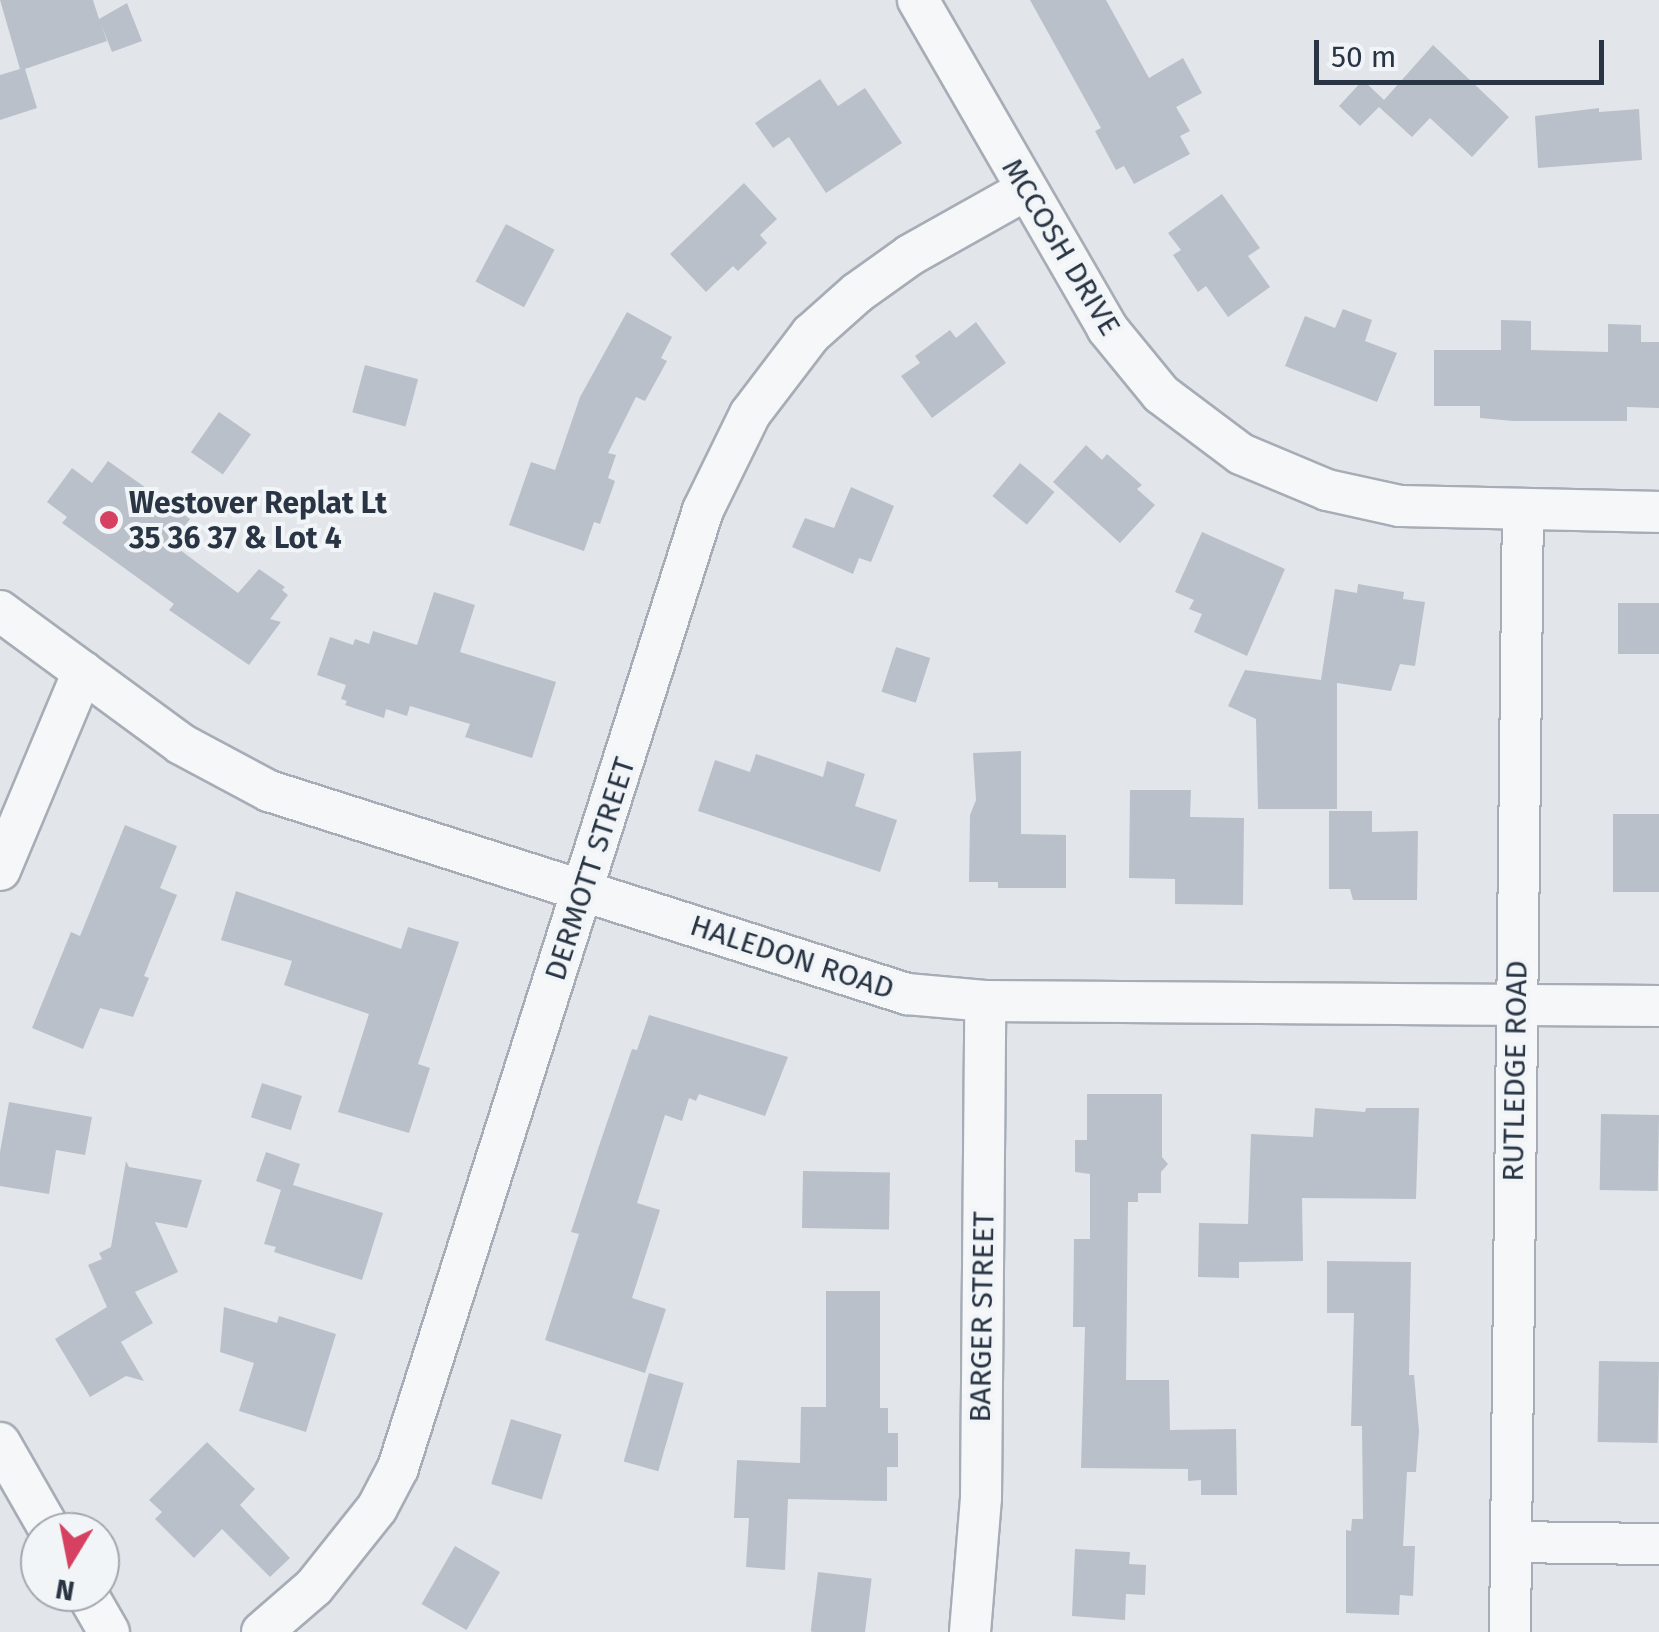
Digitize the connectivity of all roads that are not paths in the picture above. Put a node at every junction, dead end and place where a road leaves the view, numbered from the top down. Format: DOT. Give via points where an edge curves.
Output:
graph roads {
  1 [pos="918,0"];
  2 [pos="1026,190"];
  3 [pos="1523,510"];
  4 [pos="1659,512"];
  5 [pos="0,611"];
  6 [pos="83,672"];
  7 [pos="0,870"];
  8 [pos="584,890"];
  9 [pos="985,1001"];
  10 [pos="1516,1005"];
  11 [pos="1659,1006"];
  12 [pos="0,1443"];
  13 [pos="40,1512"];
  14 [pos="1511,1542"];
  15 [pos="1659,1544"];
  16 [pos="262,1632"];
  17 [pos="970,1632"];
  18 [pos="1510,1632"];
  1 -- 2 [label="street, MCCOSH DRIVE"];
  2 -- 3 [label="street, MCCOSH DRIVE" via="1086,295 1161,394 1241,454 1327,490 1400,506"];
  2 -- 8 [label="street, DERMOTT STREET" via="910,254 857,293 811,334 750,414 704,510"];
  3 -- 4 [label="street, MCCOSH DRIVE"];
  3 -- 10 [label="street, RUTLEDGE ROAD"];
  5 -- 6 [label="street, HALEDON ROAD"];
  6 -- 7 [label="street"];
  6 -- 8 [label="street, HALEDON ROAD" via="181,744 246,780"];
  8 -- 9 [label="street, HALEDON ROAD" via="907,994"];
  8 -- 16 [label="street, DERMOTT STREET" via="398,1468 377,1508 314,1587"];
  9 -- 10 [label="street, HALEDON ROAD"];
  9 -- 17 [label="street, BARGER STREET" via="980,1498"];
  10 -- 11 [label="street, HALEDON ROAD"];
  10 -- 14 [label="street, RUTLEDGE ROAD"];
  12 -- 13 [label="street"];
  14 -- 15 [label="street"];
  14 -- 18 [label="street, RUTLEDGE ROAD"];
}
